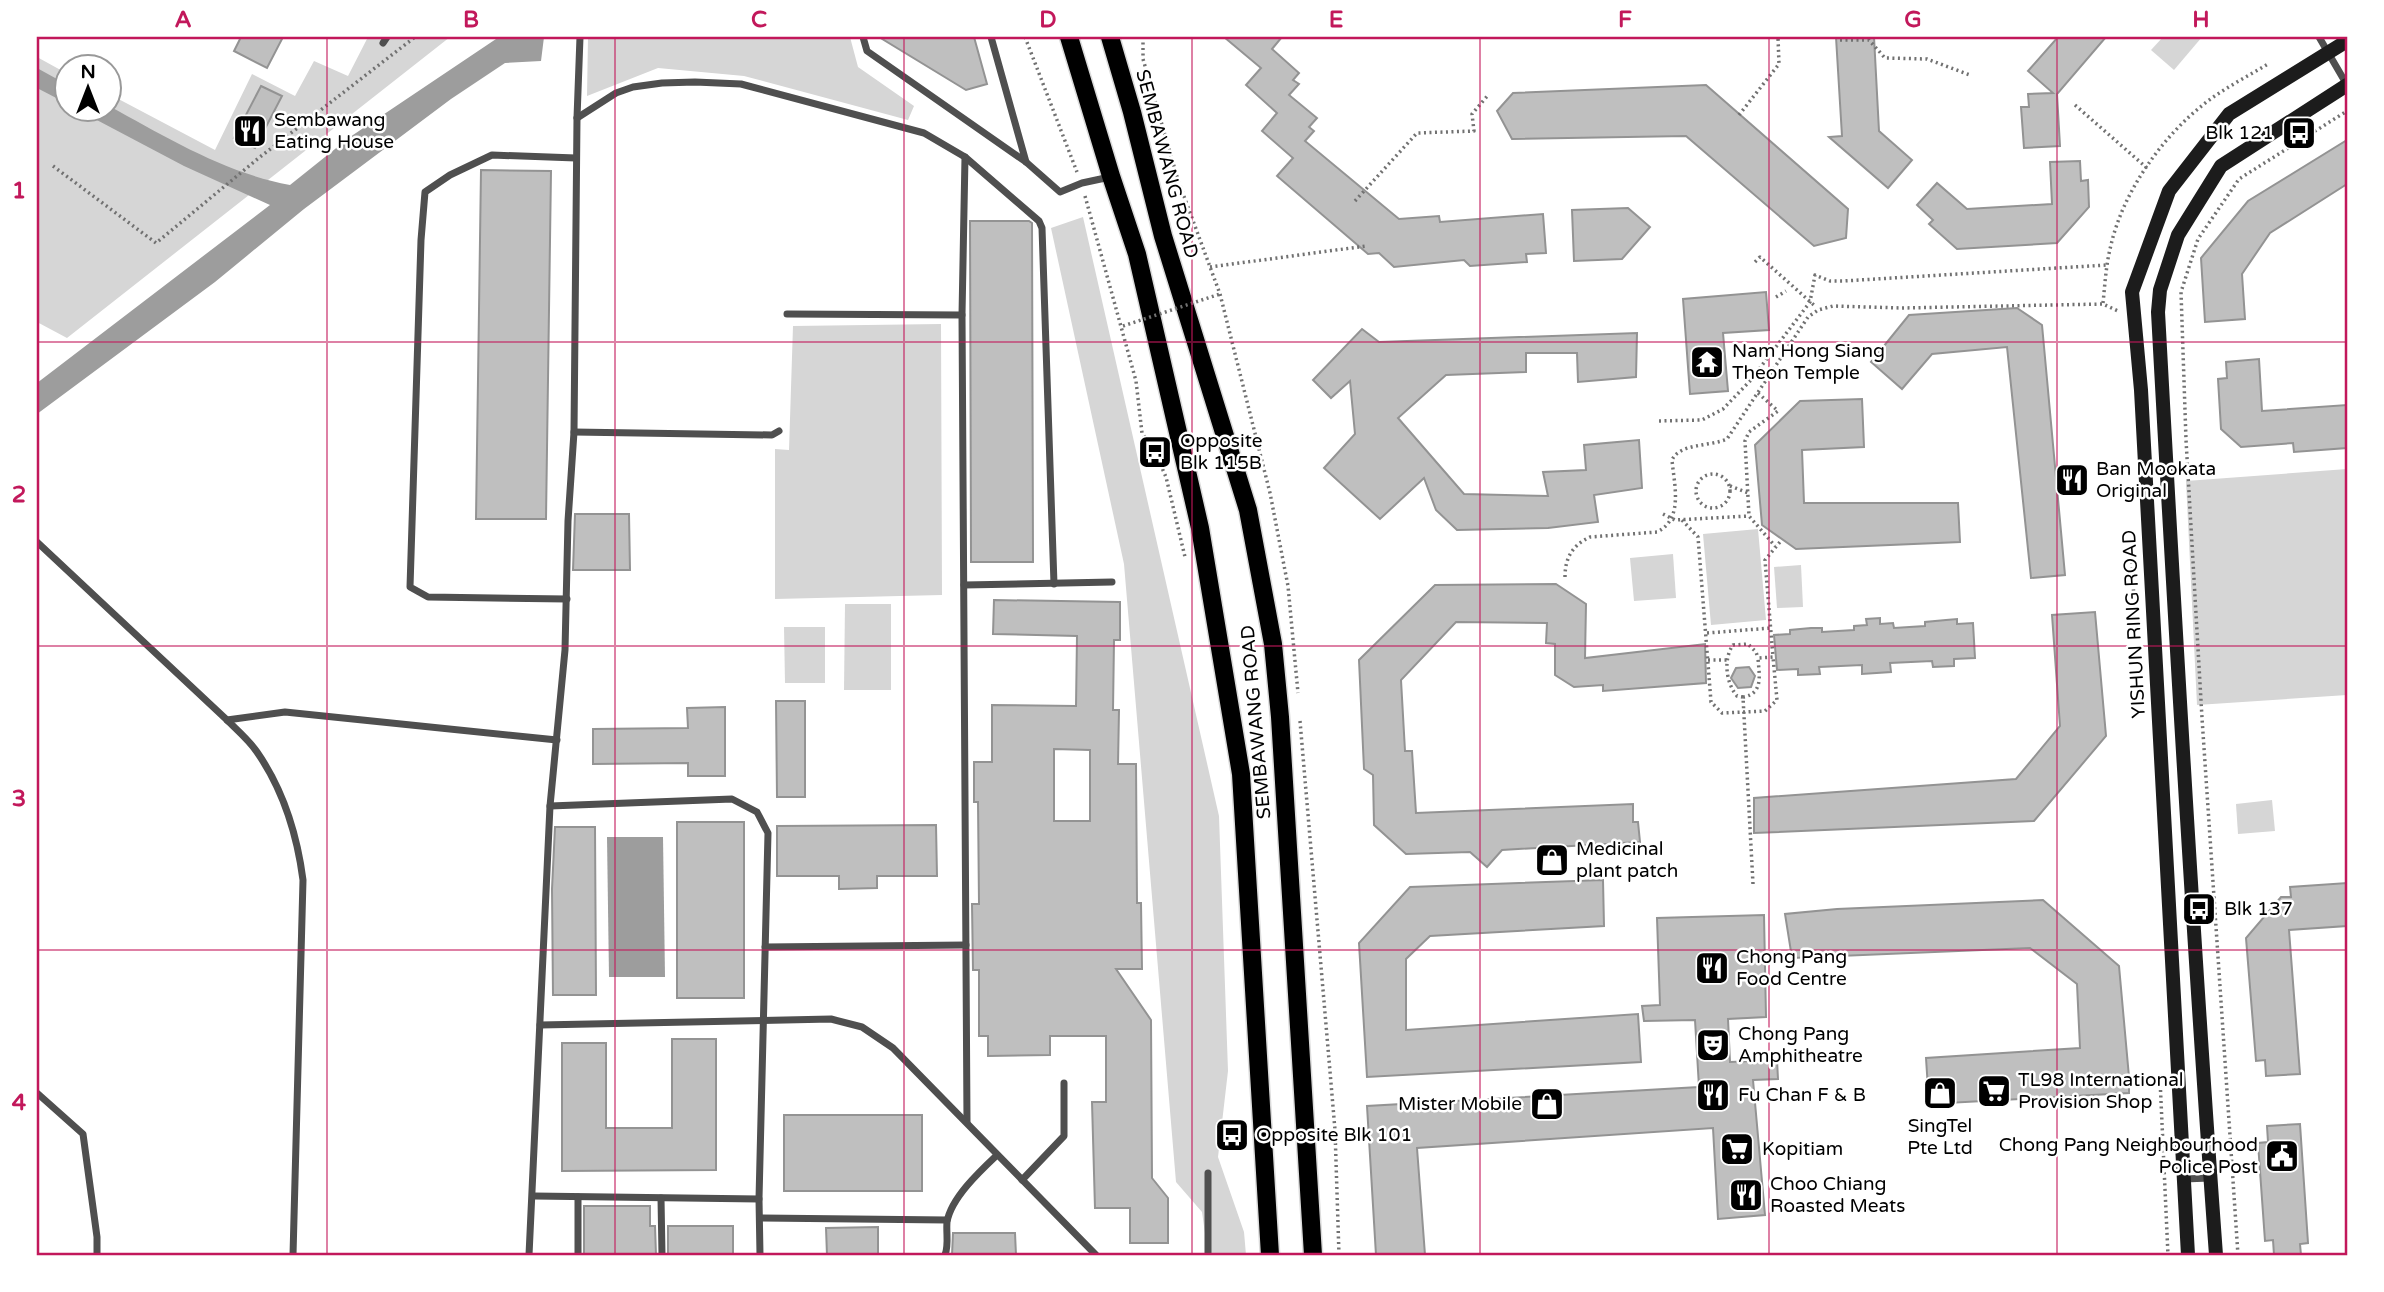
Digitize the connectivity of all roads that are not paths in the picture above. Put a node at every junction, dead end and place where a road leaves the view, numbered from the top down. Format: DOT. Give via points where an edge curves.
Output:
graph roads {
  1 [pos="580,37"];
  2 [pos="863,37"];
  3 [pos="991,37"];
  4 [pos="1069,37"];
  5 [pos="1110,37"];
  6 [pos="1123,37"];
  7 [pos="2319,37"];
  8 [pos="2347,41"];
  9 [pos="2328,52"];
  10 [pos="1116,55"];
  11 [pos="2347,85"];
  12 [pos="577,118"];
  13 [pos="965,157"];
  14 [pos="576,158"];
  15 [pos="1026,162"];
  16 [pos="1111,176"];
  17 [pos="787,314"];
  18 [pos="962,315"];
  19 [pos="779,431"];
  20 [pos="574,432"];
  21 [pos="37,542"];
  22 [pos="1112,582"];
  23 [pos="1054,584"];
  24 [pos="964,585"];
  25 [pos="567,599"];
  26 [pos="227,720"];
  27 [pos="557,740"];
  28 [pos="551,806"];
  29 [pos="966,945"];
  30 [pos="765,947"];
  31 [pos="763,1020"];
  32 [pos="540,1025"];
  33 [pos="1064,1083"];
  34 [pos="37,1093"];
  35 [pos="967,1122"];
  36 [pos="997,1155"];
  37 [pos="1208,1173"];
  38 [pos="2211,1178"];
  39 [pos="2184,1179"];
  40 [pos="1022,1180"];
  41 [pos="534,1196"];
  42 [pos="579,1197"];
  43 [pos="661,1198"];
  44 [pos="759,1199"];
  45 [pos="760,1218"];
  46 [pos="947,1220"];
  47 [pos="97,1255"];
  48 [pos="293,1255"];
  49 [pos="529,1255"];
  50 [pos="578,1255"];
  51 [pos="662,1255"];
  52 [pos="760,1255"];
  53 [pos="945,1255"];
  54 [pos="1097,1255"];
  55 [pos="1208,1255"];
  56 [pos="1270,1255"];
  57 [pos="1313,1255"];
  58 [pos="2188,1255"];
  59 [pos="2216,1255"];
  1 -- 12 [label="lane"];
  2 -- 15 [label="lane" via="867,51"];
  3 -- 15 [label="lane"];
  4 -- 16 [label="main road, SEMBAWANG ROAD"];
  5 -- 10 [label="main road, SEMBAWANG ROAD"];
  6 -- 10 [label="main road"];
  7 -- 9 [label="lane"];
  8 -- 9 [label="main road, YISHUN RING ROAD"];
  9 -- 11 [label="lane"];
  9 -- 39 [label="main road, YISHUN RING ROAD" via="2229,114 2169,191 2132,292"];
  10 -- 57 [label="main road, SEMBAWANG ROAD" via="1163,236 1248,510 1273,644"];
  11 -- 38 [label="main road" via="2221,166 2178,235 2160,290 2175,630"];
  12 -- 13 [label="lane" via="616,93 633,88 662,83 741,84 924,133"];
  12 -- 14 [label="lane"];
  13 -- 18 [label="lane"];
  13 -- 23 [label="lane" via="1039,221 1042,229"];
  14 -- 20 [label="lane"];
  14 -- 25 [label="lane" via="492,155 425,192 411,536 410,587 428,597"];
  15 -- 16 [label="lane" via="1060,192"];
  16 -- 56 [label="main road, SEMBAWANG ROAD" via="1137,254 1200,528 1241,774"];
  17 -- 18 [label="lane"];
  18 -- 24 [label="lane"];
  19 -- 20 [label="lane" via="772,435"];
  20 -- 25 [label="lane"];
  21 -- 26 [label="lane"];
  22 -- 23 [label="lane"];
  23 -- 24 [label="lane"];
  24 -- 29 [label="lane"];
  25 -- 27 [label="lane"];
  26 -- 27 [label="lane" via="285,712"];
  26 -- 48 [label="lane" via="256,750 275,781 299,848 303,880"];
  27 -- 28 [label="lane"];
  28 -- 30 [label="lane" via="732,799 757,812 768,833"];
  28 -- 32 [label="lane"];
  29 -- 30 [label="lane"];
  29 -- 35 [label="lane"];
  30 -- 31 [label="lane"];
  31 -- 32 [label="lane"];
  31 -- 35 [label="lane" via="831,1019 862,1027 894,1048"];
  31 -- 44 [label="lane"];
  32 -- 41 [label="lane"];
  33 -- 40 [label="lane" via="1064,1136"];
  34 -- 47 [label="lane" via="83,1134"];
  35 -- 36 [label="lane"];
  36 -- 40 [label="lane"];
  36 -- 46 [label="lane" via="975,1175"];
  37 -- 55 [label="lane"];
  38 -- 39 [label="lane"];
  38 -- 59 [label="main road"];
  39 -- 58 [label="main road, YISHUN RING ROAD"];
  40 -- 54 [label="lane"];
  41 -- 42 [label="lane"];
  41 -- 49 [label="lane"];
  42 -- 43 [label="lane"];
  42 -- 50 [label="lane"];
  43 -- 44 [label="lane"];
  43 -- 51 [label="lane"];
  44 -- 45 [label="lane"];
  45 -- 46 [label="lane"];
  45 -- 52 [label="lane"];
  46 -- 53 [label="lane"];
}
